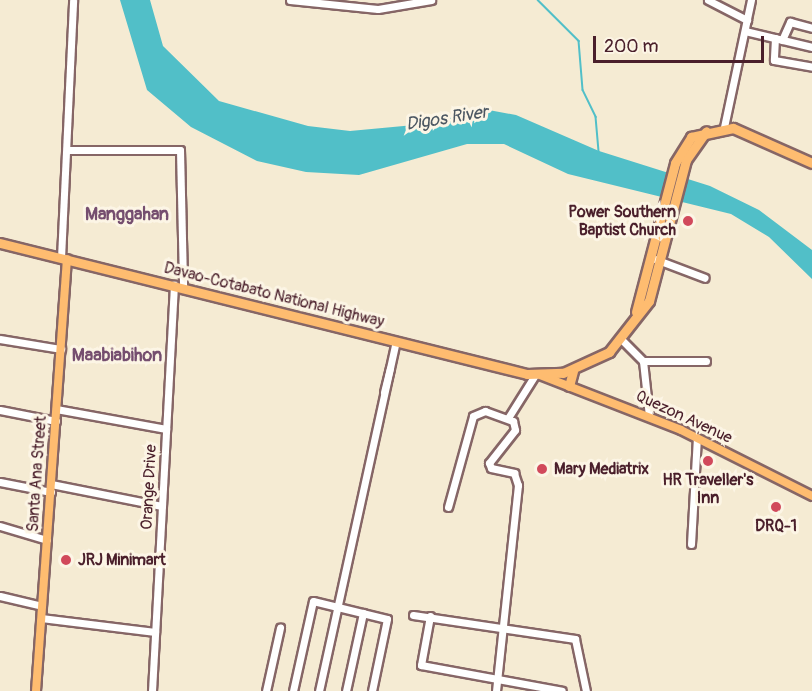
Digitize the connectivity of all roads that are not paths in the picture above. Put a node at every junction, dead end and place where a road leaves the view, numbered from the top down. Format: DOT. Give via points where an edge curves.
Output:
graph roads {
  1 [pos="73,0"];
  2 [pos="290,0"];
  3 [pos="431,0"];
  4 [pos="708,0"];
  5 [pos="750,0"];
  6 [pos="747,20"];
  7 [pos="812,28"];
  8 [pos="745,31"];
  9 [pos="779,39"];
  10 [pos="812,47"];
  11 [pos="812,67"];
  12 [pos="724,127"];
  13 [pos="67,150"];
  14 [pos="812,163"];
  15 [pos="670,207"];
  16 [pos="0,243"];
  17 [pos="64,258"];
  18 [pos="653,258"];
  19 [pos="664,261"];
  20 [pos="705,278"];
  21 [pos="178,286"];
  22 [pos="627,331"];
  23 [pos="0,339"];
  24 [pos="621,339"];
  25 [pos="396,341"];
  26 [pos="61,349"];
  27 [pos="643,361"];
  28 [pos="706,361"];
  29 [pos="573,371"];
  30 [pos="537,375"];
  31 [pos="569,386"];
  32 [pos="57,409"];
  33 [pos="0,410"];
  34 [pos="649,416"];
  35 [pos="508,418"];
  36 [pos="56,421"];
  37 [pos="166,429"];
  38 [pos="697,438"];
  39 [pos="0,482"];
  40 [pos="51,488"];
  41 [pos="812,496"];
  42 [pos="162,506"];
  43 [pos="448,507"];
  44 [pos="0,526"];
  45 [pos="47,540"];
  46 [pos="691,544"];
  47 [pos="0,596"];
  48 [pos="42,606"];
  49 [pos="338,608"];
  50 [pos="363,613"];
  51 [pos="413,615"];
  52 [pos="430,616"];
  53 [pos="41,618"];
  54 [pos="280,628"];
  55 [pos="503,628"];
  56 [pos="155,632"];
  57 [pos="497,683"];
  58 [pos="36,691"];
  59 [pos="152,691"];
  60 [pos="266,691"];
  61 [pos="292,691"];
  62 [pos="319,691"];
  63 [pos="346,691"];
  64 [pos="372,691"];
  65 [pos="496,691"];
  66 [pos="562,691"];
  67 [pos="586,691"];
  1 -- 13 [label="street"];
  2 -- 3 [label="street" via="378,9"];
  4 -- 6 [label="street"];
  5 -- 6 [label="street"];
  6 -- 8 [label="street"];
  7 -- 9 [label="street" via="790,22"];
  8 -- 9 [label="street"];
  8 -- 12 [label="street"];
  9 -- 10 [label="street"];
  9 -- 11 [label="street" via="774,60"];
  12 -- 14 [label="highway"];
  12 -- 15 [label="highway" via="706,131 685,144"];
  13 -- 17 [label="street"];
  13 -- 21 [label="street, Orange Drive" via="180,150"];
  15 -- 18 [label="highway"];
  15 -- 19 [label="highway"];
  16 -- 17 [label="highway, Davao-Cotabato National Highway"];
  17 -- 21 [label="highway, Davao-Cotabato National Highway"];
  17 -- 26 [label="main road, Santa Ana Street"];
  18 -- 19 [label="street"];
  18 -- 22 [label="highway"];
  19 -- 20 [label="street"];
  19 -- 22 [label="highway" via="649,301"];
  21 -- 25 [label="highway, Davao-Cotabato National Highway"];
  21 -- 37 [label="street, Orange Drive"];
  22 -- 24 [label="highway"];
  23 -- 26 [label="street"];
  24 -- 27 [label="street"];
  24 -- 29 [label="highway" via="600,359"];
  25 -- 30 [label="highway, Davao-Cotabato National Highway"];
  25 -- 49 [label="street"];
  26 -- 32 [label="main road, Santa Ana Street"];
  27 -- 28 [label="street"];
  27 -- 34 [label="street"];
  29 -- 30 [label="highway"];
  29 -- 31 [label="highway"];
  30 -- 31 [label="main road, Quezon Avenue"];
  30 -- 35 [label="street"];
  31 -- 34 [label="main road, Quezon Avenue"];
  32 -- 36 [label="main road, Santa Ana Street"];
  32 -- 37 [label="street"];
  33 -- 36 [label="street"];
  34 -- 38 [label="main road, Quezon Avenue"];
  35 -- 43 [label="street" via="485,411 473,416"];
  35 -- 55 [label="street" via="516,428 489,463 491,468 514,473 517,481"];
  36 -- 40 [label="main road, Santa Ana Street"];
  37 -- 42 [label="street, Orange Drive"];
  38 -- 41 [label="main road, Quezon Avenue"];
  38 -- 46 [label="street"];
  39 -- 40 [label="street"];
  40 -- 42 [label="street"];
  40 -- 45 [label="main road, Santa Ana Street"];
  42 -- 56 [label="street, Orange Drive"];
  44 -- 45 [label="street"];
  45 -- 48 [label="main road, Santa Ana Street"];
  47 -- 48 [label="street"];
  48 -- 53 [label="main road, Santa Ana Street"];
  49 -- 50 [label="street"];
  49 -- 61 [label="street" via="313,601"];
  49 -- 62 [label="street"];
  50 -- 63 [label="street"];
  50 -- 64 [label="street" via="387,619"];
  51 -- 52 [label="street"];
  52 -- 55 [label="street"];
  52 -- 57 [label="street" via="421,665"];
  53 -- 56 [label="street"];
  53 -- 58 [label="main road, Santa Ana Street"];
  54 -- 60 [label="street"];
  55 -- 57 [label="street"];
  55 -- 67 [label="street" via="575,639"];
  56 -- 59 [label="street, Orange Drive"];
  57 -- 65 [label="street"];
  57 -- 66 [label="street"];
}
